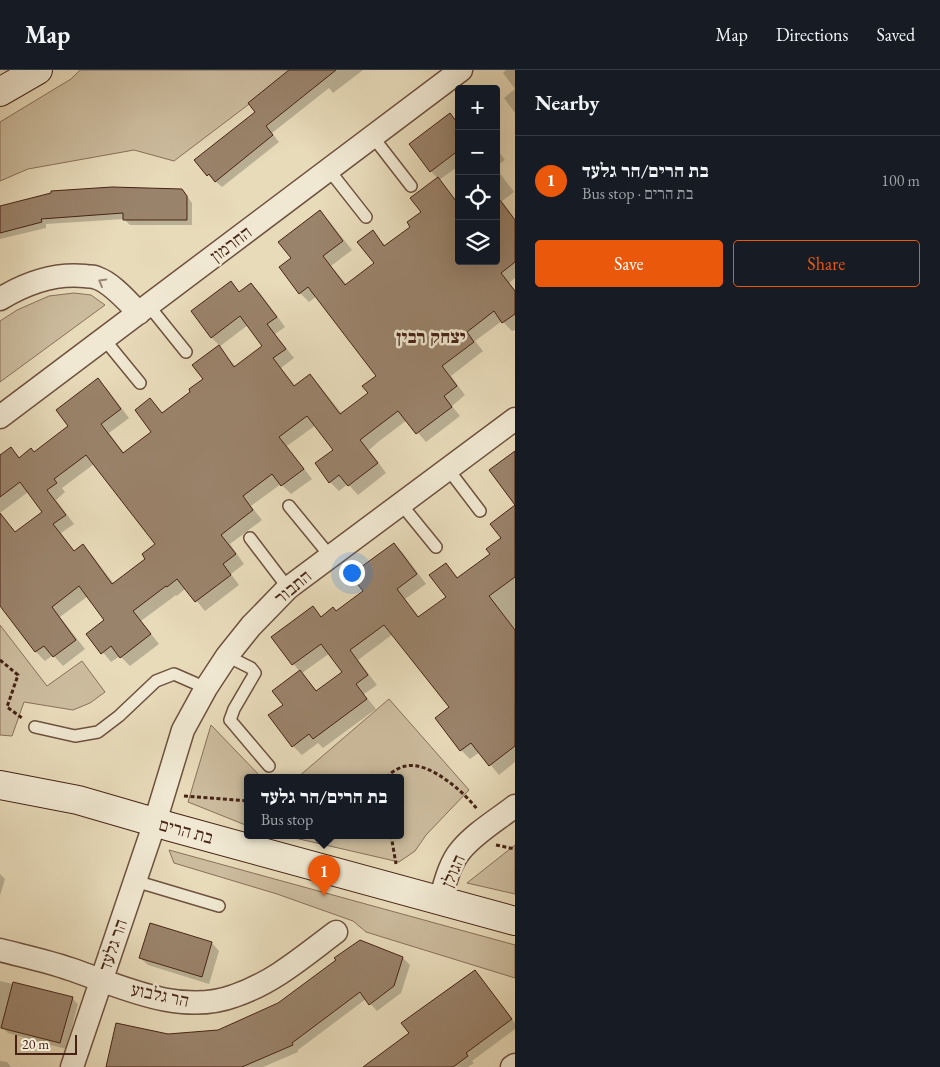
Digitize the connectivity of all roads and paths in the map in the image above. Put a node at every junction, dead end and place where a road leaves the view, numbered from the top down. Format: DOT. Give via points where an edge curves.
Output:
graph roads {
  1 [pos="38,70"];
  2 [pos="461,70"];
  3 [pos="0,92"];
  4 [pos="373,137"];
  5 [pos="329,170"];
  6 [pos="411,186"];
  7 [pos="366,217"];
  8 [pos="0,299"];
  9 [pos="144,309"];
  10 [pos="104,339"];
  11 [pos="186,352"];
  12 [pos="140,383"];
  13 [pos="514,415"];
  14 [pos="0,417"];
  15 [pos="448,469"];
  16 [pos="400,504"];
  17 [pos="289,506"];
  18 [pos="480,511"];
  19 [pos="250,538"];
  20 [pos="436,547"];
  21 [pos="330,556"];
  22 [pos="288,588"];
  23 [pos="227,656"];
  24 [pos="0,660"];
  25 [pos="206,688"];
  26 [pos="35,727"];
  27 [pos="269,766"];
  28 [pos="391,774"];
  29 [pos="0,784"];
  30 [pos="164,794"];
  31 [pos="244,801"];
  32 [pos="515,806"];
  33 [pos="155,822"];
  34 [pos="489,826"];
  35 [pos="135,880"];
  36 [pos="440,900"];
  37 [pos="219,906"];
  38 [pos="515,921"];
  39 [pos="336,932"];
  40 [pos="0,950"];
  41 [pos="101,980"];
  42 [pos="515,1064"];
  43 [pos="72,1067"];
  44 [pos="512,1067"];
  1 -- 3 [label="street"];
  2 -- 4 [label="street, החרמון"];
  4 -- 5 [label="street, החרמון"];
  4 -- 6 [label="lane"];
  5 -- 7 [label="lane"];
  5 -- 9 [label="street, החרמון"];
  9 -- 8 [label="street, one-way" via="98,278 74,275 44,278"];
  9 -- 10 [label="street, החרמון"];
  9 -- 11 [label="lane"];
  10 -- 12 [label="lane"];
  10 -- 14 [label="street, החרמון"];
  13 -- 15 [label="street, התבור"];
  15 -- 16 [label="street, התבור"];
  15 -- 18 [label="lane"];
  16 -- 20 [label="lane"];
  16 -- 21 [label="street, התבור"];
  17 -- 21 [label="lane"];
  19 -- 22 [label="lane"];
  21 -- 22 [label="street, התבור"];
  22 -- 23 [label="street, התבור" via="250,626"];
  23 -- 25 [label="street, התבור"];
  23 -- 27 [label="lane" via="255,673 230,720"];
  24 -- 26 [label="path" via="18,675 7,707"];
  25 -- 26 [label="lane" via="174,674 156,681 98,732 75,736"];
  25 -- 30 [label="street, התבור" via="183,730"];
  28 -- 34 [label="path" via="406,766 437,773 469,799"];
  29 -- 33 [label="street, בת הרים" via="78,800"];
  30 -- 31 [label="path"];
  30 -- 33 [label="street, התבור"];
  32 -- 34 [label="street, הגולן"];
  33 -- 35 [label="street, הר גלעד"];
  33 -- 36 [label="street, בת הרים"];
  34 -- 36 [label="street, הגולן" via="460,851"];
  35 -- 37 [label="lane"];
  35 -- 41 [label="street, הר גלעד"];
  36 -- 38 [label="street, בת הרים"];
  39 -- 41 [label="street, הר גלבוע" via="257,987 233,997 204,1003 176,1002"];
  40 -- 41 [label="street, הר גלבוע"];
  41 -- 43 [label="street, הר גלעד"];
  42 -- 44 [label="street"];
}
